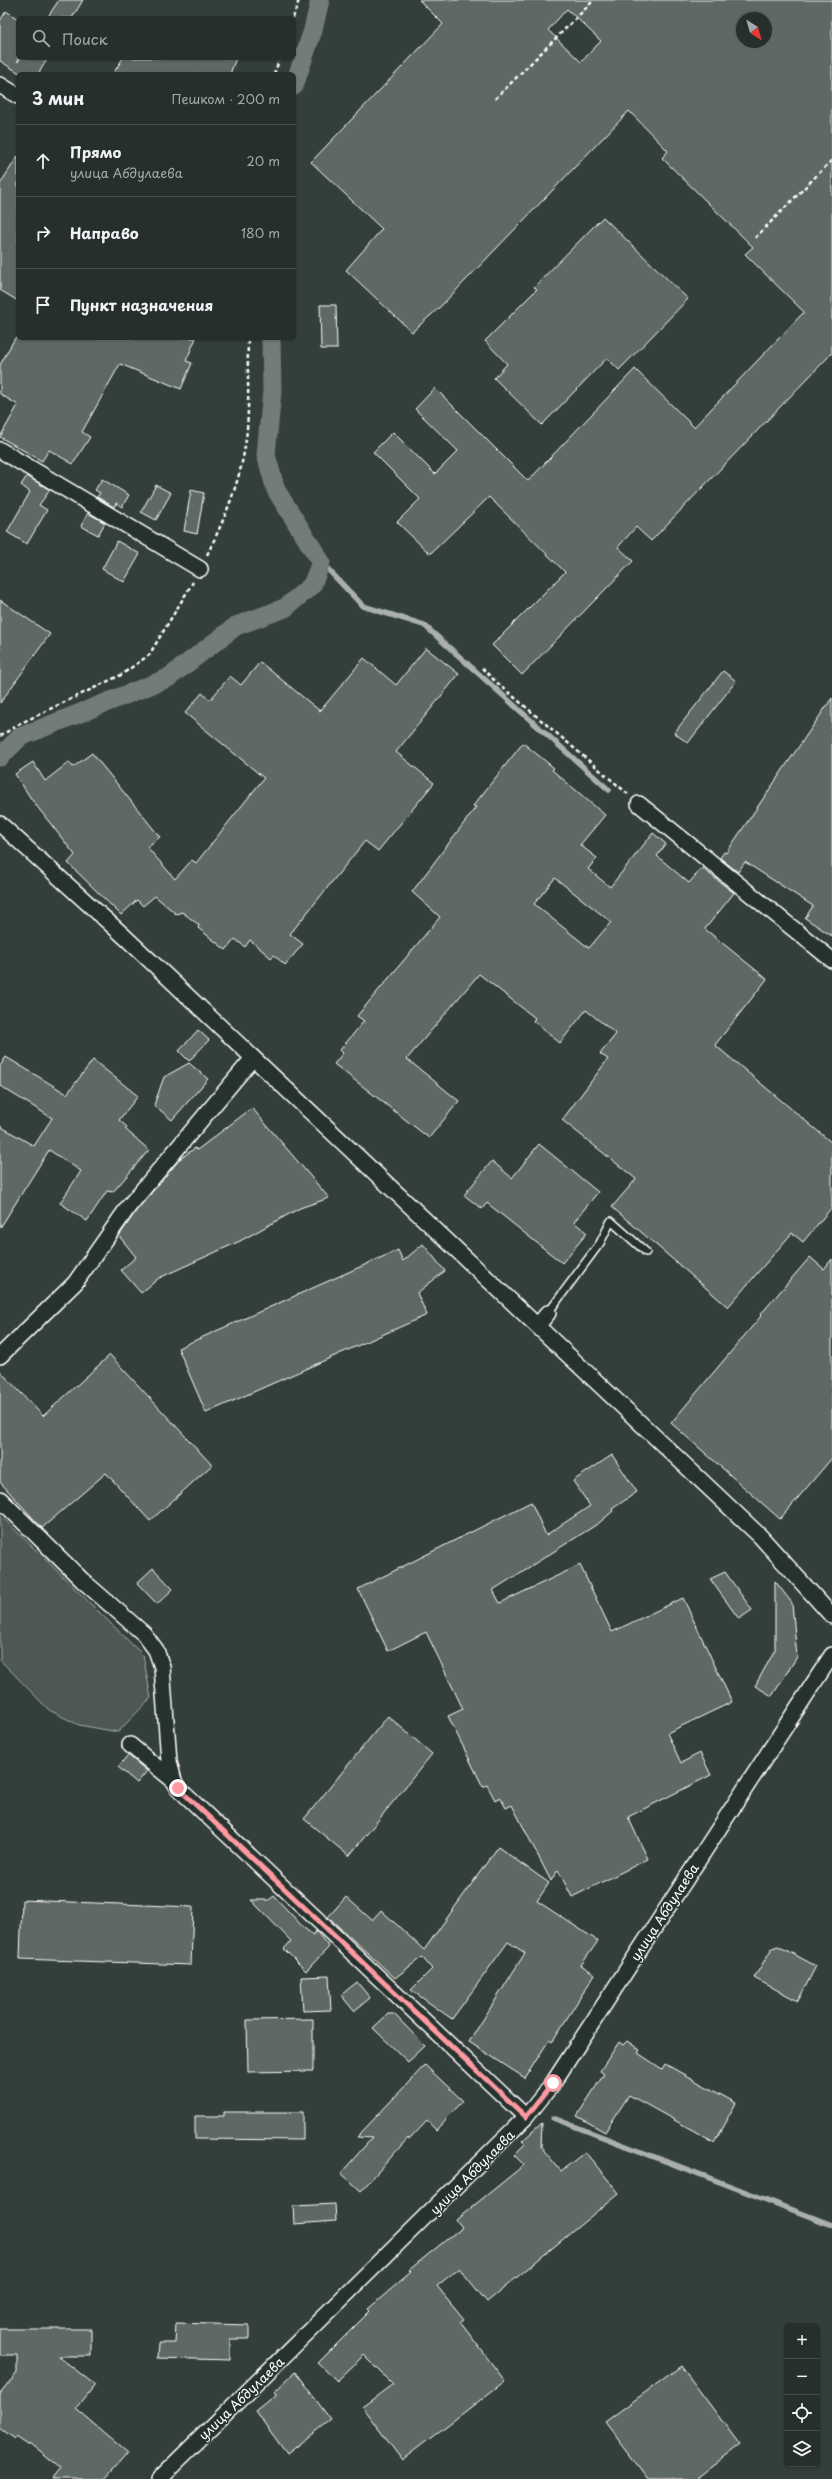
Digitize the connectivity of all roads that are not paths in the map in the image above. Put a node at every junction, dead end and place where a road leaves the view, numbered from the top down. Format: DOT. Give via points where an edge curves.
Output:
graph roads {
  1 [pos="0,85"];
  2 [pos="16,95"];
  3 [pos="0,450"];
  4 [pos="200,569"];
  5 [pos="640,804"];
  6 [pos="0,824"];
  7 [pos="832,960"];
  8 [pos="254,1058"];
  9 [pos="646,1252"];
  10 [pos="548,1313"];
  11 [pos="538,1325"];
  12 [pos="0,1356"];
  13 [pos="0,1500"];
  14 [pos="832,1616"];
  15 [pos="832,1655"];
  16 [pos="130,1745"];
  17 [pos="174,1781"];
  18 [pos="526,2117"];
  19 [pos="159,2479"];
  1 -- 2 [label="street"];
  3 -- 4 [label="street"];
  5 -- 7 [label="street"];
  6 -- 8 [label="street"];
  8 -- 11 [label="street"];
  8 -- 12 [label="street" via="129,1206 75,1283"];
  9 -- 10 [label="lane" via="611,1221 600,1243"];
  10 -- 11 [label="street"];
  11 -- 14 [label="street" via="760,1536"];
  13 -- 17 [label="street" via="82,1580 144,1634 156,1650 162,1667 169,1761"];
  15 -- 18 [label="street, улица Абдулаева" via="553,2083"];
  16 -- 17 [label="street"];
  17 -- 18 [label="street" via="200,1810"];
  18 -- 19 [label="street, улица Абдулаева"];
}
